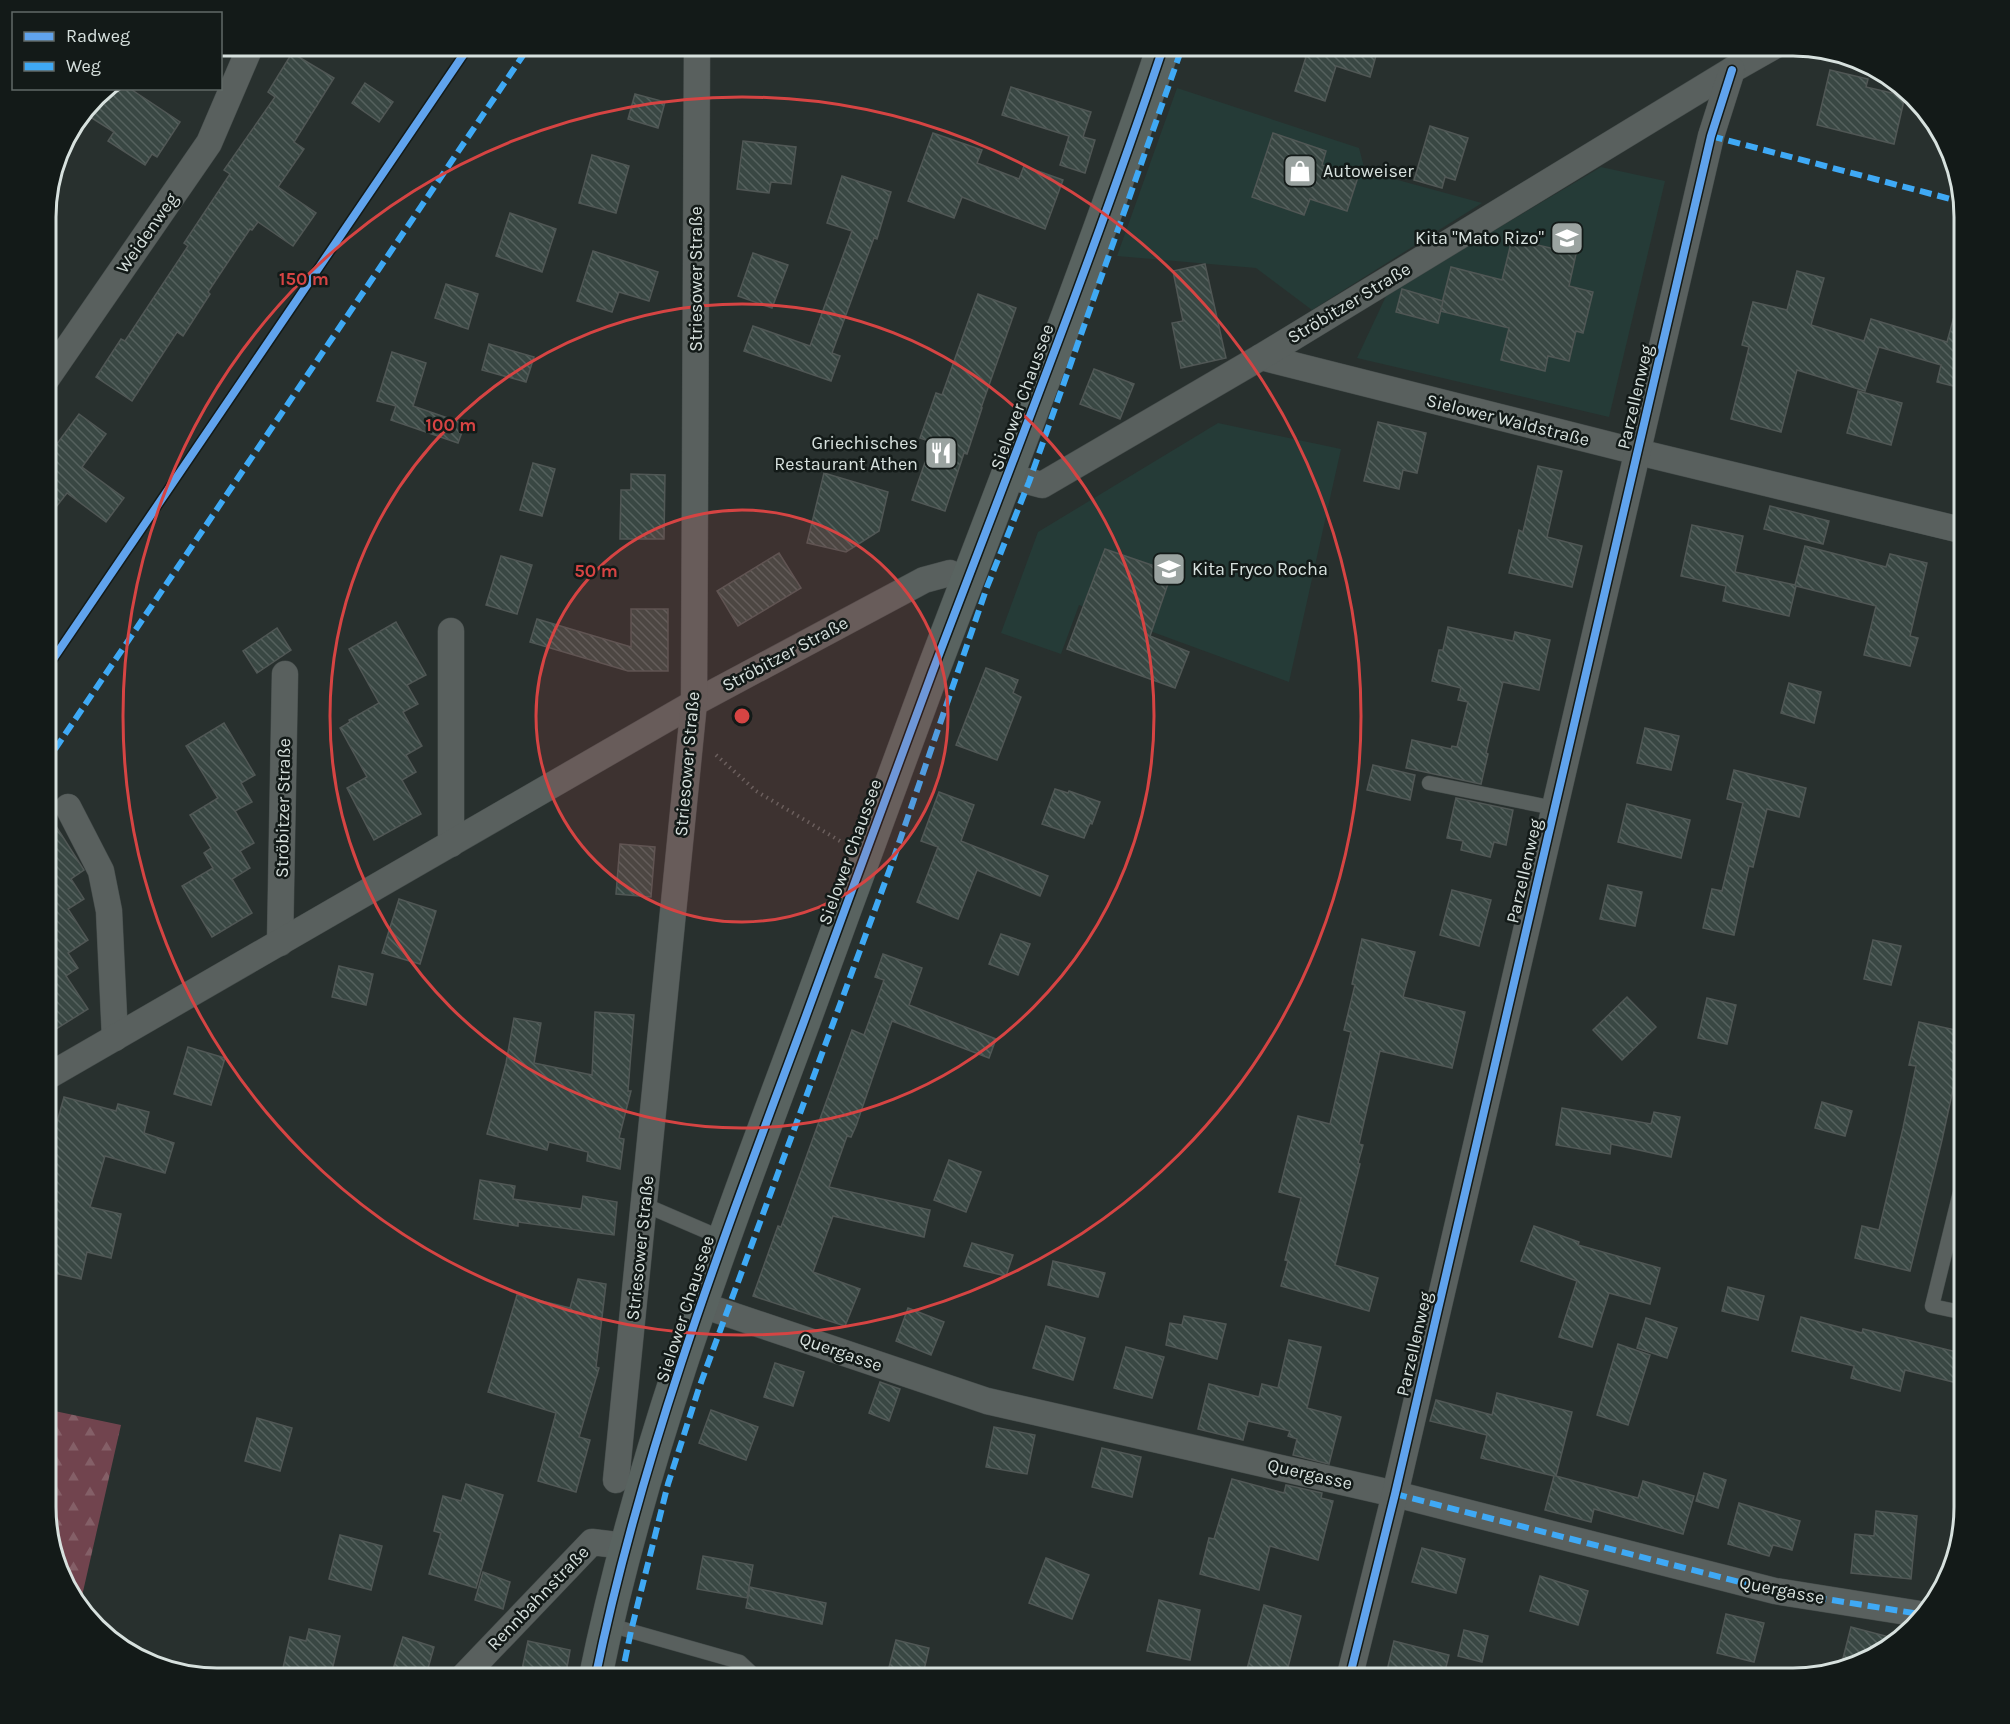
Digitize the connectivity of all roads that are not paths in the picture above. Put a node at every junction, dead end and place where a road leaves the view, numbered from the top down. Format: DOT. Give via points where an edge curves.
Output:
graph roads {
  1 [pos="243,56"];
  2 [pos="697,56"];
  3 [pos="1160,56"];
  4 [pos="1755,56"];
  5 [pos="1732,70"];
  6 [pos="229,75"];
  7 [pos="1261,357"];
  8 [pos="56,365"];
  9 [pos="1638,452"];
  10 [pos="1008,476"];
  11 [pos="1954,528"];
  12 [pos="968,580"];
  13 [pos="451,631"];
  14 [pos="285,674"];
  15 [pos="694,703"];
  16 [pos="1429,783"];
  17 [pos="68,807"];
  18 [pos="1554,808"];
  19 [pos="451,844"];
  20 [pos="280,943"];
  21 [pos="116,1038"];
  22 [pos="56,1072"];
  23 [pos="645,1205"];
  24 [pos="1954,1217"];
  25 [pos="724,1239"];
  26 [pos="702,1305"];
  27 [pos="1954,1311"];
  28 [pos="616,1480"];
  29 [pos="1395,1494"];
  30 [pos="625,1546"];
  31 [pos="1915,1613"];
  32 [pos="606,1624"];
  33 [pos="472,1668"];
  34 [pos="597,1668"];
  35 [pos="746,1668"];
  36 [pos="1352,1668"];
  1 -- 6 [label="street, Weidenweg"];
  2 -- 15 [label="street, Striesower Straße"];
  3 -- 10 [label="main road, Sielower Chaussee" via="1116,189"];
  4 -- 5 [label="street, Ströbitzer Straße"];
  5 -- 7 [label="street, Ströbitzer Straße"];
  5 -- 9 [label="street, Parzellenweg" via="1712,136"];
  6 -- 8 [label="street, Weidenweg" via="209,142"];
  7 -- 9 [label="street, Sielower Waldstraße"];
  7 -- 10 [label="street, Ströbitzer Straße" via="1042,484"];
  9 -- 11 [label="street, Sielower Waldstraße"];
  9 -- 18 [label="street, Parzellenweg"];
  10 -- 12 [label="main road, Sielower Chaussee"];
  12 -- 15 [label="street, Ströbitzer Straße" via="950,573 924,580"];
  12 -- 25 [label="main road, Sielower Chaussee"];
  13 -- 19 [label="street"];
  14 -- 20 [label="street, Ströbitzer Straße"];
  15 -- 19 [label="street, Ströbitzer Straße"];
  15 -- 23 [label="street, Striesower Straße"];
  16 -- 18 [label="lane"];
  17 -- 21 [label="street" via="101,871 109,911"];
  18 -- 29 [label="street, Parzellenweg"];
  19 -- 20 [label="street, Ströbitzer Straße"];
  20 -- 21 [label="street, Ströbitzer Straße"];
  21 -- 22 [label="street, Ströbitzer Straße"];
  23 -- 25 [label="lane"];
  23 -- 28 [label="street, Striesower Straße"];
  24 -- 27 [label="lane" via="1932,1306"];
  25 -- 26 [label="main road, Sielower Chaussee"];
  26 -- 29 [label="street, Quergasse" via="987,1401"];
  26 -- 30 [label="main road, Sielower Chaussee"];
  29 -- 31 [label="street, Quergasse" via="1775,1591"];
  29 -- 36 [label="street, Parzellenweg"];
  30 -- 32 [label="main road, Sielower Chaussee"];
  30 -- 33 [label="street, Rennbahnstraße" via="592,1542"];
  32 -- 34 [label="main road, Sielower Chaussee"];
  32 -- 35 [label="lane" via="740,1662"];
}
